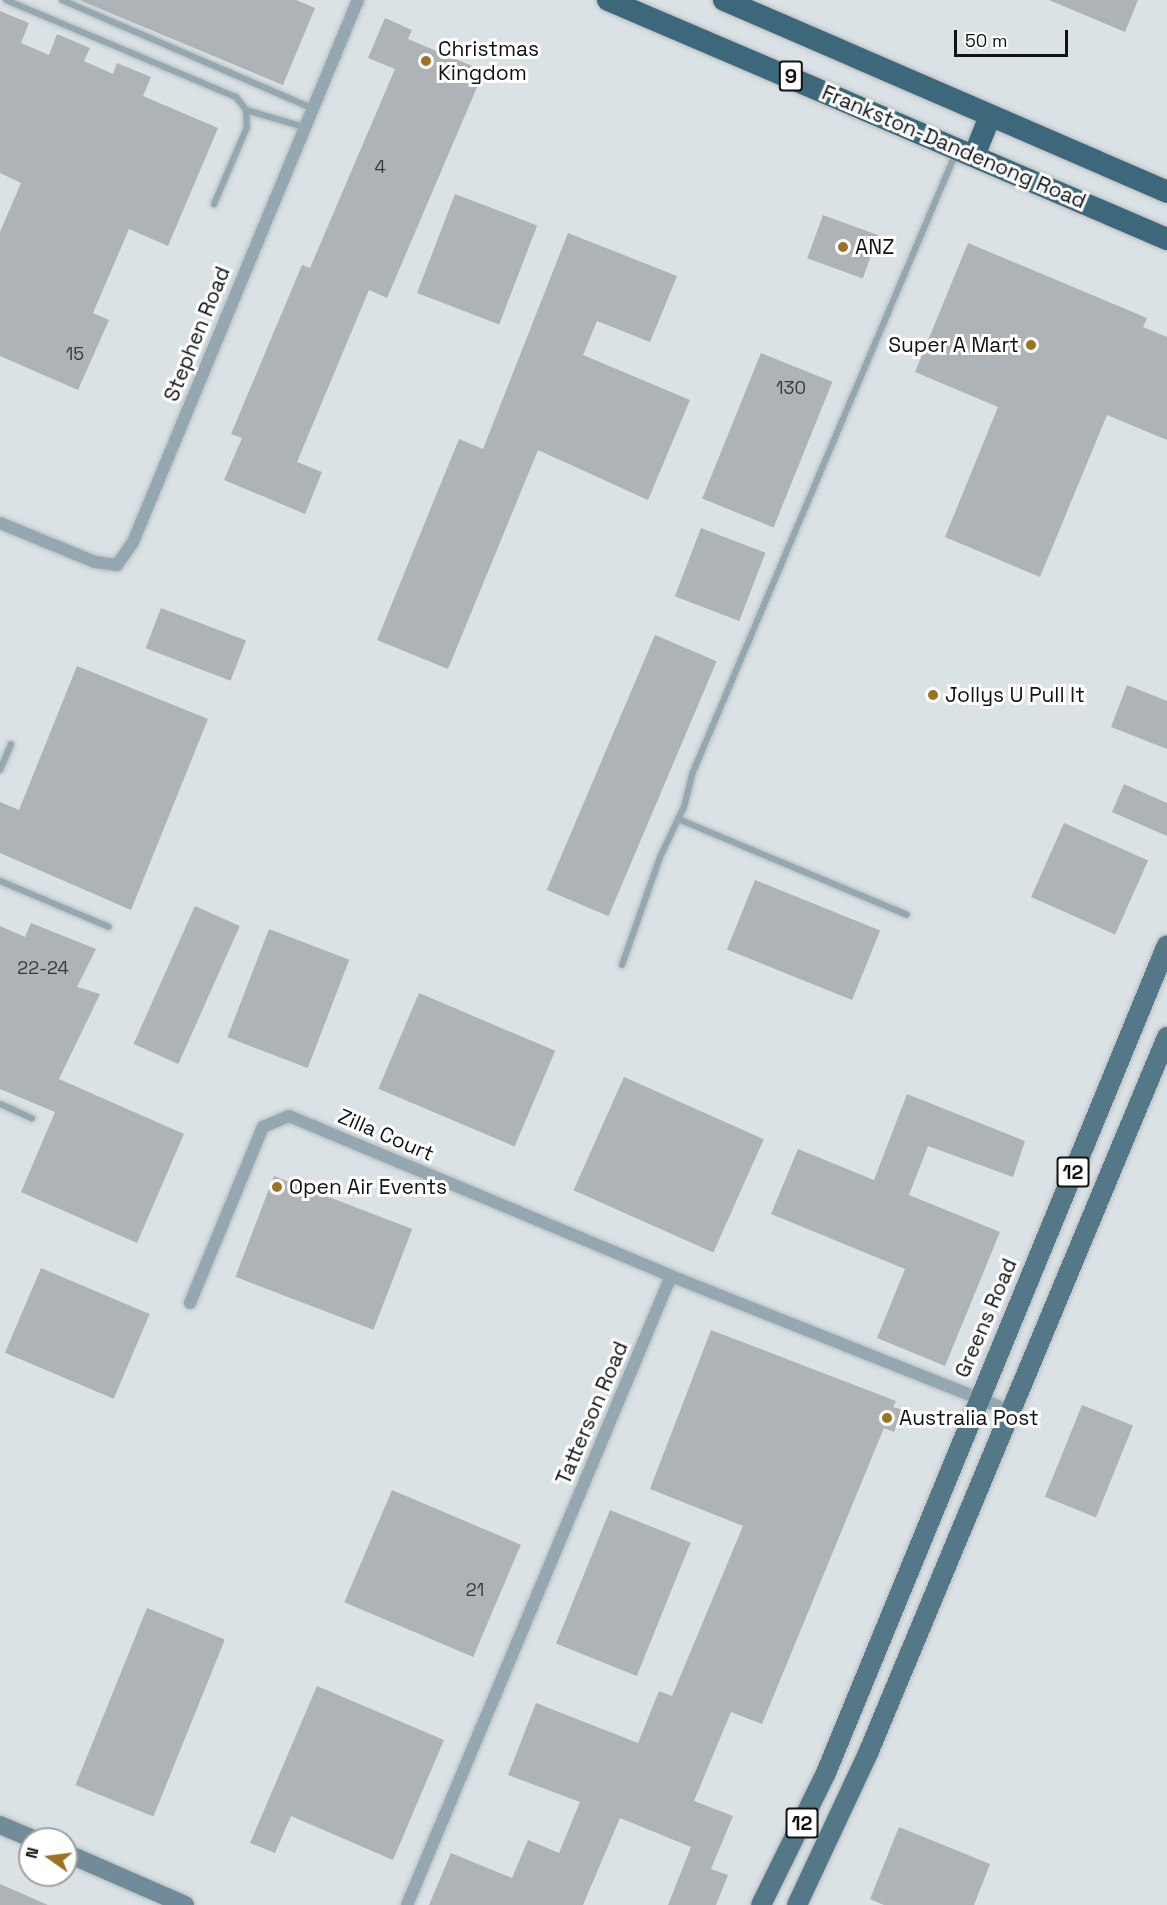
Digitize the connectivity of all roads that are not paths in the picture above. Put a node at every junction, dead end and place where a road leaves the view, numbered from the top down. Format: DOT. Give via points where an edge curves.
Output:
graph roads {
  1 [pos="6,0"];
  2 [pos="62,0"];
  3 [pos="358,0"];
  4 [pos="608,0"];
  5 [pos="724,0"];
  6 [pos="311,108"];
  7 [pos="246,110"];
  8 [pos="990,116"];
  9 [pos="304,127"];
  10 [pos="965,152"];
  11 [pos="1167,192"];
  12 [pos="214,204"];
  13 [pos="1167,239"];
  14 [pos="0,523"];
  15 [pos="11,744"];
  16 [pos="0,770"];
  17 [pos="678,819"];
  18 [pos="0,880"];
  19 [pos="907,915"];
  20 [pos="109,927"];
  21 [pos="1167,945"];
  22 [pos="622,965"];
  23 [pos="1167,1036"];
  24 [pos="0,1104"];
  25 [pos="32,1118"];
  26 [pos="671,1276"];
  27 [pos="190,1304"];
  28 [pos="978,1398"];
  29 [pos="1012,1412"];
  30 [pos="839,1739"];
  31 [pos="870,1750"];
  32 [pos="0,1825"];
  33 [pos="18,1833"];
  34 [pos="78,1858"];
  35 [pos="185,1905"];
  36 [pos="407,1905"];
  37 [pos="761,1905"];
  38 [pos="797,1905"];
  1 -- 7 [label="lane" via="236,97"];
  2 -- 6 [label="lane"];
  3 -- 6 [label="street, Stephen Road"];
  4 -- 10 [label="highway, Frankston-Dandenong Road / 9"];
  5 -- 8 [label="highway, Frankston-Dandenong Road / 9"];
  6 -- 9 [label="street, Stephen Road"];
  7 -- 9 [label="lane"];
  7 -- 12 [label="lane" via="247,127"];
  8 -- 10 [label="highway"];
  8 -- 11 [label="highway, Frankston-Dandenong Road / 9"];
  9 -- 14 [label="street, Stephen Road" via="133,542 117,565 95,562"];
  10 -- 13 [label="highway, Frankston-Dandenong Road / 9"];
  10 -- 17 [label="lane" via="693,772"];
  15 -- 16 [label="lane"];
  17 -- 19 [label="lane"];
  17 -- 22 [label="lane"];
  18 -- 20 [label="lane"];
  21 -- 28 [label="main road, Greens Road / 12"];
  23 -- 29 [label="main road, 12"];
  24 -- 25 [label="lane"];
  26 -- 27 [label="street, Zilla Court" via="289,1116 263,1127"];
  26 -- 28 [label="street"];
  26 -- 36 [label="street, Tatterson Road"];
  28 -- 29 [label="street"];
  28 -- 30 [label="main road, Greens Road / 12"];
  29 -- 31 [label="main road, 12"];
  30 -- 31 [label="main road"];
  30 -- 37 [label="main road, Greens Road / 12"];
  31 -- 38 [label="main road, 12"];
  32 -- 33 [label="main road"];
  34 -- 35 [label="main road"];
}
